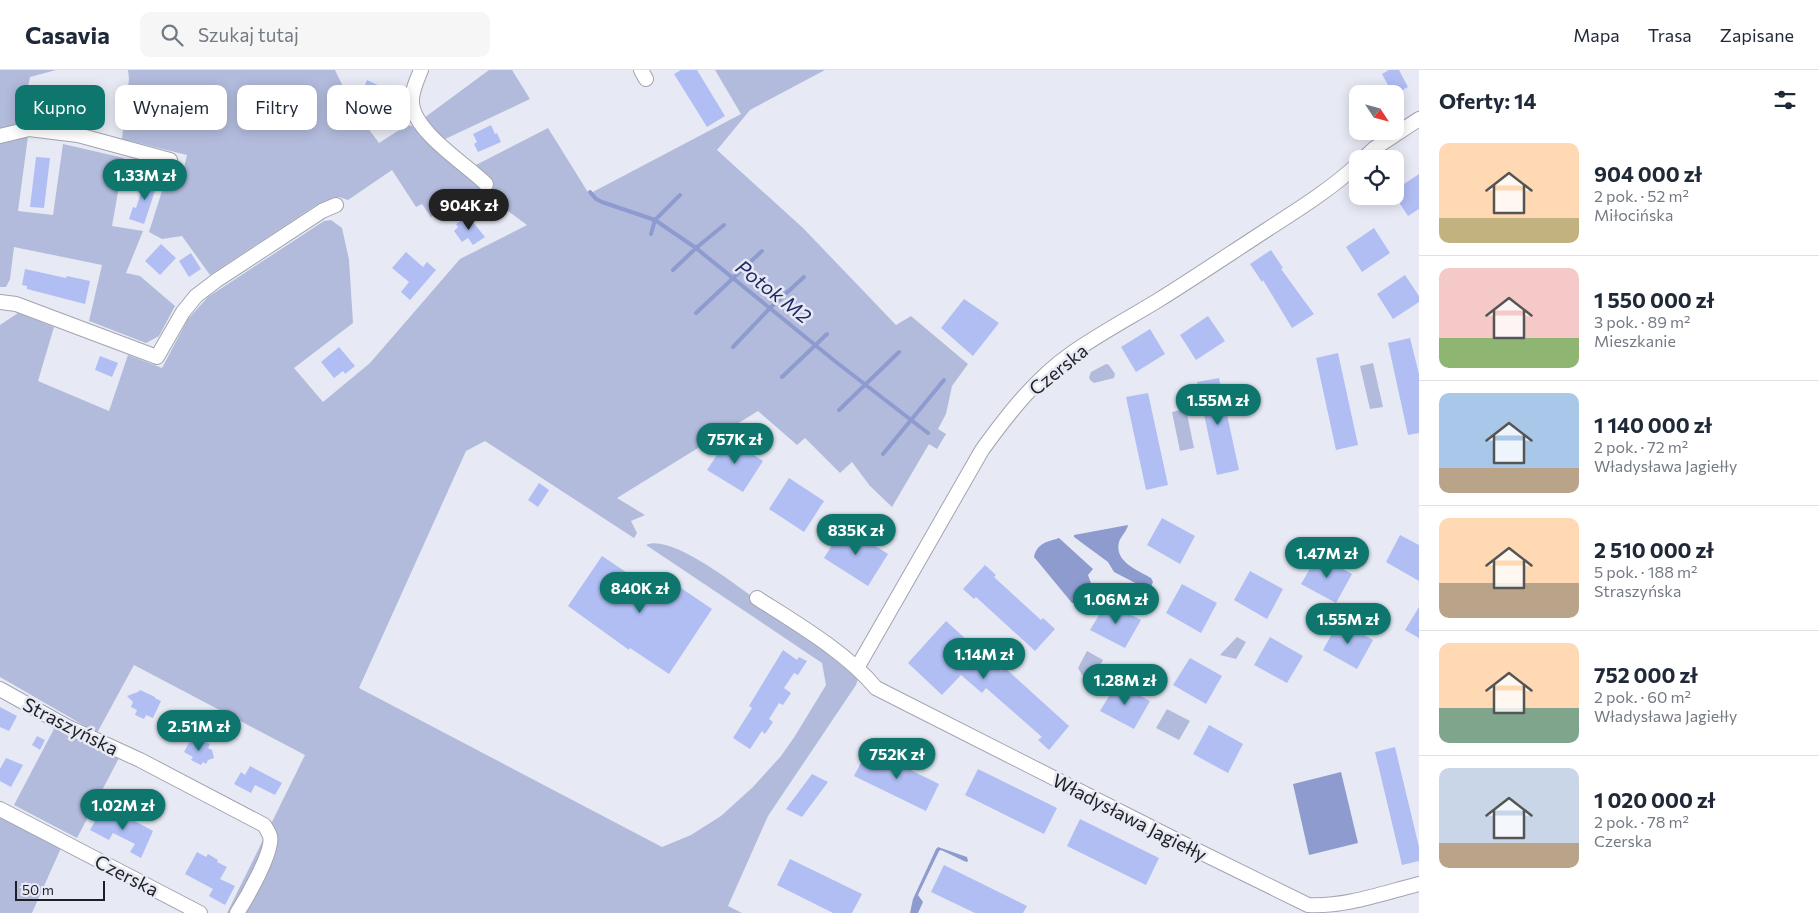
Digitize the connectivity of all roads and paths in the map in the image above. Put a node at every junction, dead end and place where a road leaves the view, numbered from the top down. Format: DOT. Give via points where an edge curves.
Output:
graph roads {
  1 [pos="420,70"];
  2 [pos="1419,119"];
  3 [pos="0,136"];
  4 [pos="1373,150"];
  5 [pos="170,160"];
  6 [pos="1349,172"];
  7 [pos="486,184"];
  8 [pos="336,206"];
  9 [pos="0,302"];
  10 [pos="757,598"];
  11 [pos="857,668"];
  12 [pos="0,689"];
  13 [pos="0,809"];
  14 [pos="1419,884"];
  15 [pos="200,913"];
  16 [pos="237,913"];
  1 -- 7 [label="street" via="412,103 415,117 435,140"];
  2 -- 4 [label="street"];
  3 -- 5 [label="street" via="29,129 78,135"];
  6 -- 11 [label="street, Czerska" via="1180,287 1072,353 1022,398 982,450"];
  8 -- 9 [label="street" via="322,212 196,296 157,357 16,304"];
  10 -- 11 [label="street, Władysława Jagiełły"];
  11 -- 14 [label="street, Władysława Jagiełły" via="876,688 1308,905 1340,904"];
  12 -- 16 [label="street, Straszyńska" via="264,825 270,836 268,853"];
  13 -- 15 [label="street, Czerska"];
}
